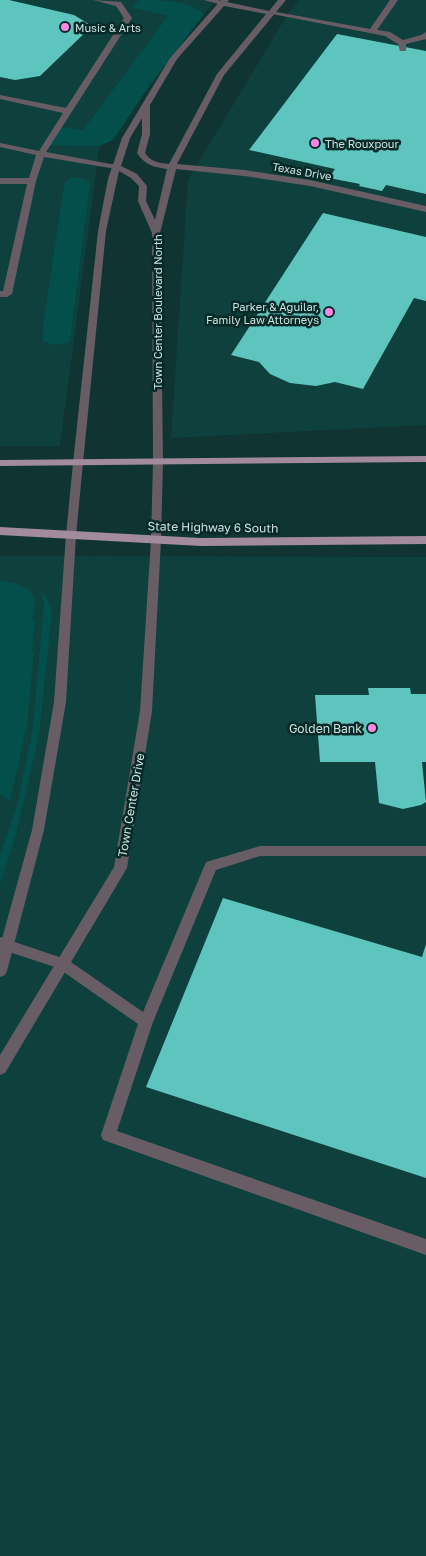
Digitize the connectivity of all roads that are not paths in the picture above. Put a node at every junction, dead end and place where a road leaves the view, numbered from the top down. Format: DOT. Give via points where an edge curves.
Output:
graph roads {
  1 [pos="97,0"];
  2 [pos="208,0"];
  3 [pos="282,0"];
  4 [pos="394,0"];
  5 [pos="223,1"];
  6 [pos="121,2"];
  7 [pos="271,14"];
  8 [pos="372,31"];
  9 [pos="425,36"];
  10 [pos="0,97"];
  11 [pos="146,103"];
  12 [pos="67,111"];
  13 [pos="0,144"];
  14 [pos="41,154"];
  15 [pos="172,167"];
  16 [pos="116,168"];
  17 [pos="0,181"];
  18 [pos="32,181"];
  19 [pos="426,209"];
  20 [pos="156,233"];
  21 [pos="0,294"];
  22 [pos="426,459"];
  23 [pos="158,462"];
  24 [pos="0,463"];
  25 [pos="78,463"];
  26 [pos="0,531"];
  27 [pos="71,535"];
  28 [pos="156,540"];
  29 [pos="426,540"];
  30 [pos="426,851"];
  31 [pos="4,943"];
  32 [pos="63,964"];
  33 [pos="0,971"];
  34 [pos="146,1022"];
  35 [pos="0,1068"];
  36 [pos="426,1246"];
  1 -- 6 [label="street"];
  2 -- 5 [label="street"];
  3 -- 7 [label="street, Town Center Boulevard North"];
  4 -- 8 [label="street"];
  5 -- 7 [label="street"];
  5 -- 11 [label="street" via="174,58"];
  6 -- 12 [label="street" via="128,18"];
  7 -- 8 [label="street"];
  7 -- 15 [label="street, Town Center Boulevard North" via="221,74"];
  8 -- 9 [label="street" via="386,34 403,46"];
  10 -- 12 [label="street"];
  11 -- 15 [label="street, Texas Drive" via="146,134 141,153 156,165"];
  11 -- 16 [label="street" via="126,138"];
  12 -- 14 [label="street"];
  13 -- 14 [label="street"];
  14 -- 16 [label="street"];
  14 -- 18 [label="street"];
  15 -- 19 [label="street, Texas Drive" via="310,183"];
  15 -- 20 [label="street, Town Center Boulevard North"];
  16 -- 20 [label="street" via="137,177 143,186 142,201"];
  16 -- 25 [label="street" via="102,231"];
  17 -- 18 [label="street"];
  18 -- 21 [label="street" via="7,294"];
  20 -- 23 [label="street, Town Center Boulevard North"];
  22 -- 23 [label="main road"];
  23 -- 25 [label="main road"];
  23 -- 28 [label="street, Town Center Boulevard North"];
  24 -- 25 [label="main road"];
  25 -- 27 [label="street"];
  26 -- 27 [label="main road, State Highway 6 South"];
  27 -- 28 [label="main road, State Highway 6 South"];
  27 -- 31 [label="street" via="60,702 38,830"];
  28 -- 29 [label="main road, State Highway 6 South"];
  28 -- 32 [label="street, Town Center Drive" via="146,711 120,868"];
  30 -- 34 [label="street" via="260,851 211,866"];
  31 -- 32 [label="street"];
  31 -- 33 [label="street"];
  32 -- 34 [label="street"];
  32 -- 35 [label="street, Town Center Drive"];
  34 -- 36 [label="street" via="108,1135"];
}
